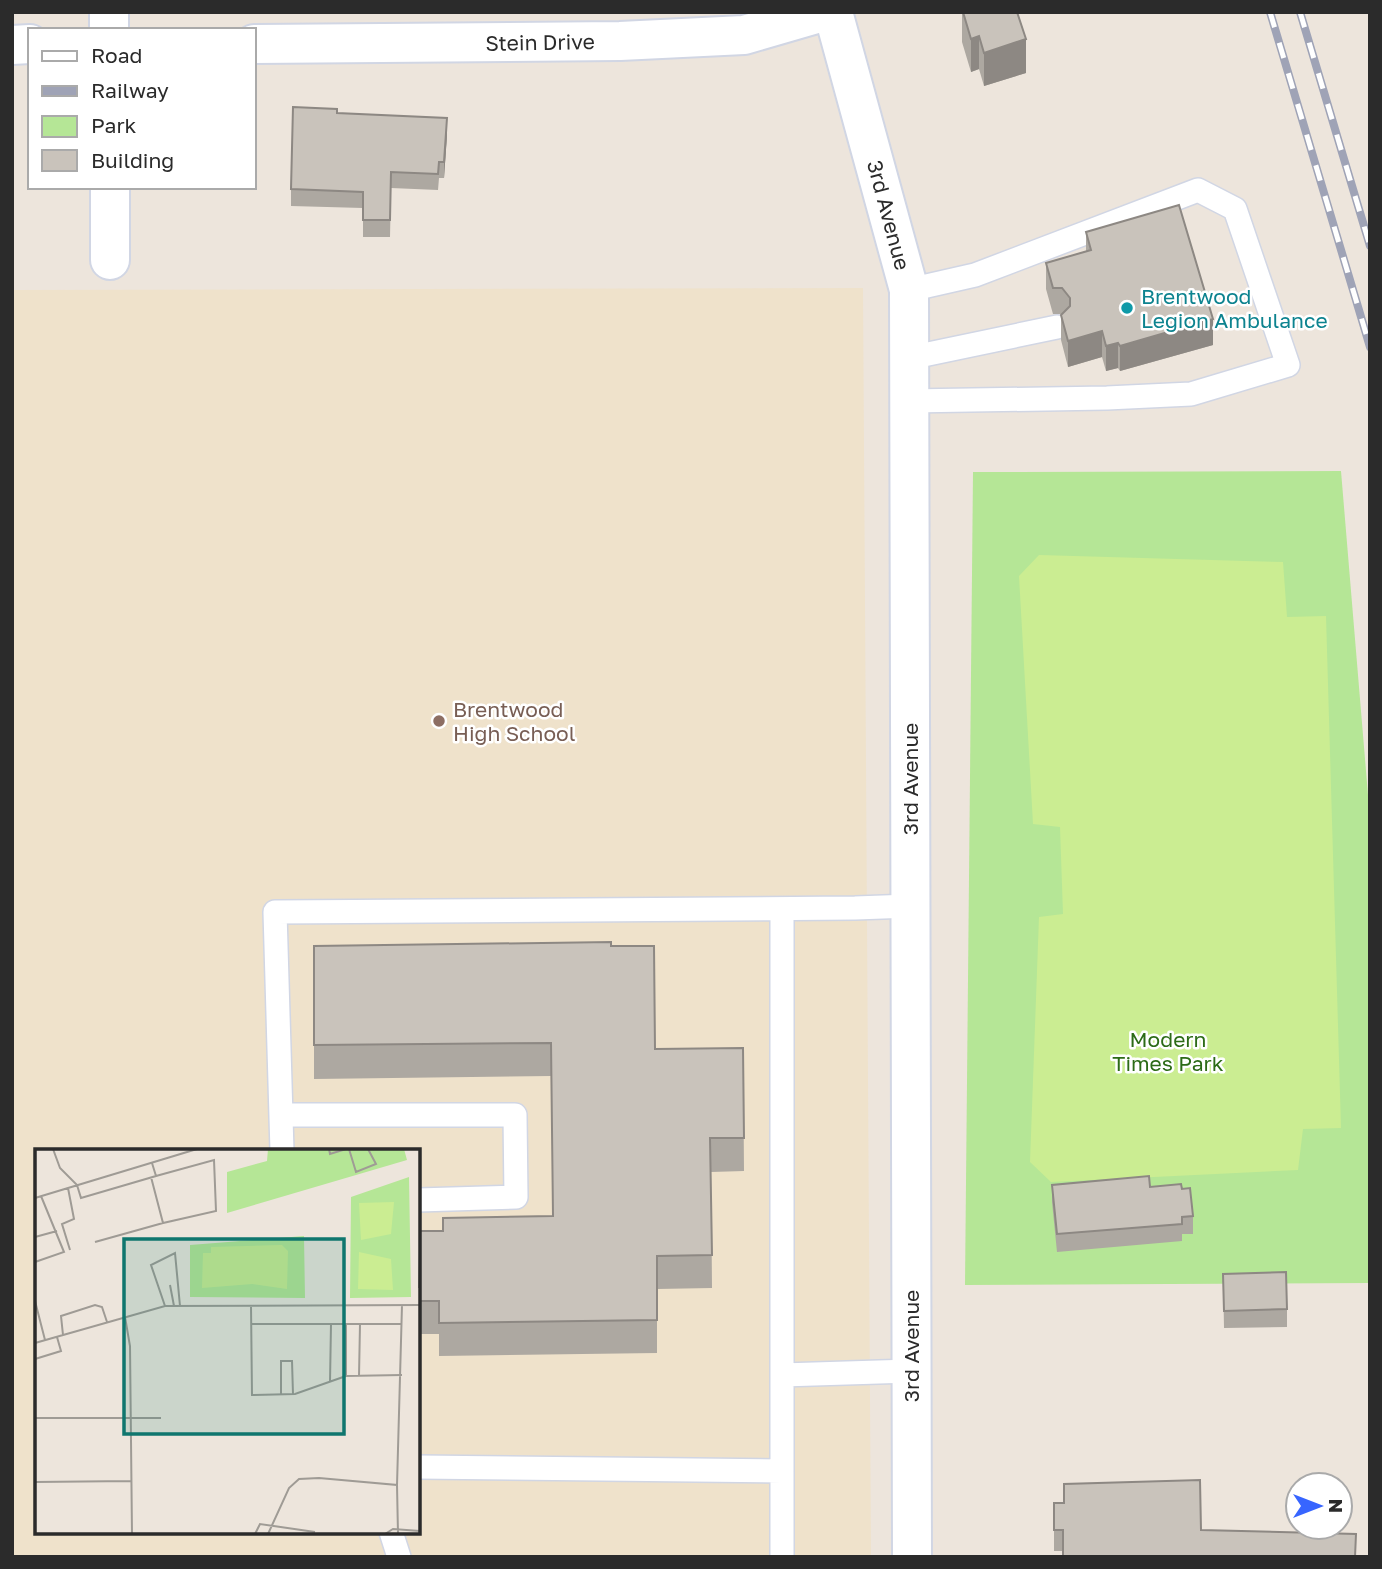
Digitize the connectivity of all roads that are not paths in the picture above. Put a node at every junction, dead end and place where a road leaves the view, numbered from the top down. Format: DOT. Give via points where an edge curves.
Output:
graph roads {
  1 [pos="823,12"];
  2 [pos="833,12"];
  3 [pos="256,44"];
  4 [pos="110,189"];
  5 [pos="110,260"];
  6 [pos="909,290"];
  7 [pos="1057,327"];
  8 [pos="909,358"];
  9 [pos="909,401"];
  10 [pos="911,906"];
  11 [pos="782,909"];
  12 [pos="281,1115"];
  13 [pos="282,1149"];
  14 [pos="420,1200"];
  15 [pos="911,1371"];
  16 [pos="782,1375"];
  17 [pos="420,1467"];
  18 [pos="782,1471"];
  19 [pos="392,1534"];
  20 [pos="399,1557"];
  21 [pos="782,1557"];
  22 [pos="912,1557"];
  1 -- 3 [label="street, Stein Drive" via="744,34 634,41"];
  2 -- 6 [label="street, 3rd Avenue"];
  4 -- 5 [label="street"];
  6 -- 8 [label="street, 3rd Avenue"];
  6 -- 9 [label="lane" via="975,275 1198,190 1235,209 1288,365 1191,394"];
  7 -- 8 [label="lane"];
  8 -- 9 [label="street, 3rd Avenue"];
  9 -- 10 [label="street, 3rd Avenue"];
  10 -- 11 [label="lane"];
  10 -- 15 [label="street, 3rd Avenue"];
  11 -- 12 [label="lane" via="275,912"];
  11 -- 16 [label="lane"];
  12 -- 13 [label="lane"];
  12 -- 14 [label="lane" via="515,1115 516,1197"];
  15 -- 16 [label="lane"];
  15 -- 22 [label="street, 3rd Avenue"];
  16 -- 18 [label="lane"];
  17 -- 18 [label="lane"];
  18 -- 21 [label="lane"];
  19 -- 20 [label="lane"];
}
